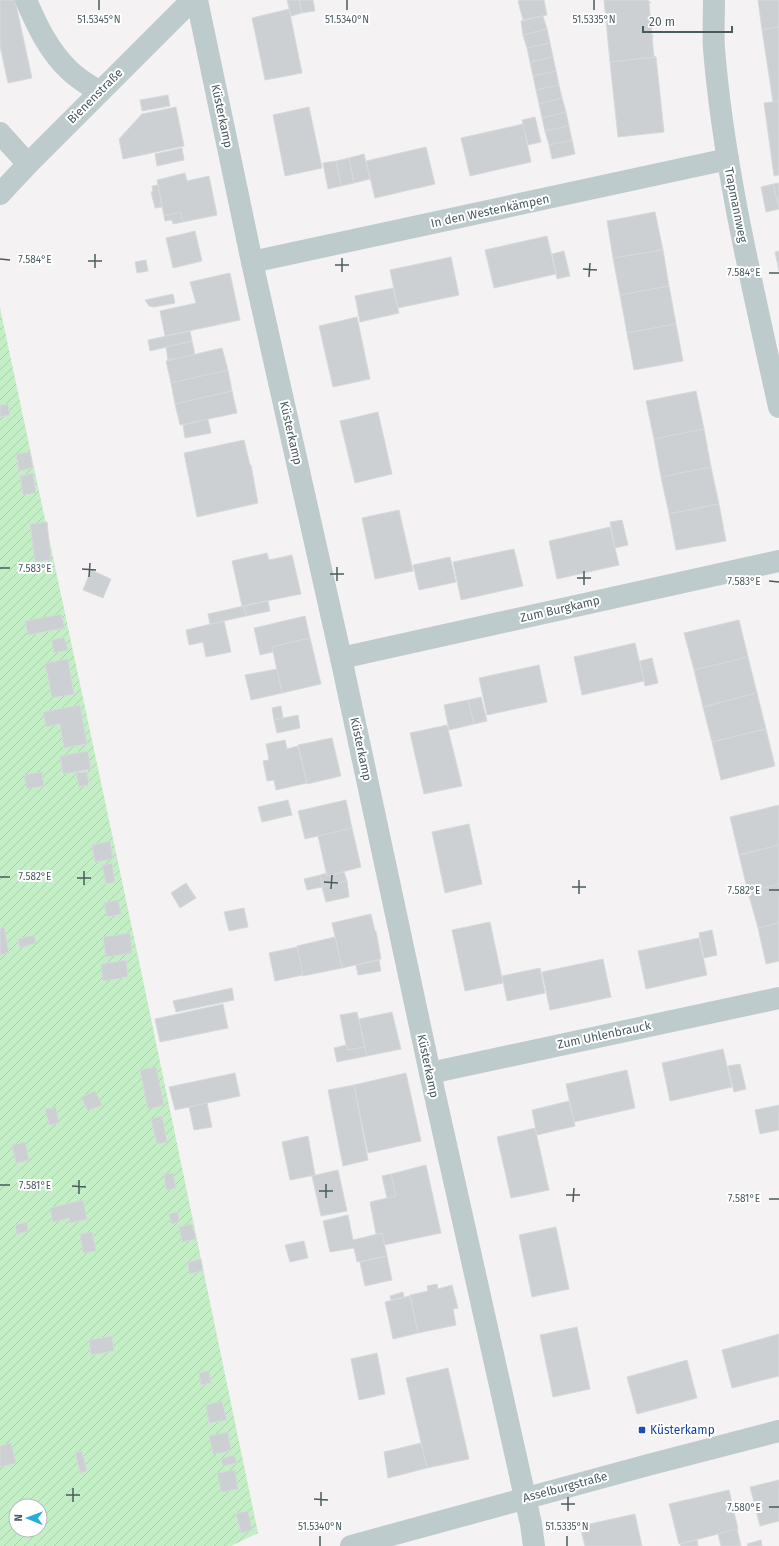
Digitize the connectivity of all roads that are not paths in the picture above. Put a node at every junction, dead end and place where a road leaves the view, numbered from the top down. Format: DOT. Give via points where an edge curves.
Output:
graph roads {
  1 [pos="26,0"];
  2 [pos="192,0"];
  3 [pos="197,0"];
  4 [pos="714,0"];
  5 [pos="99,92"];
  6 [pos="0,133"];
  7 [pos="728,159"];
  8 [pos="28,164"];
  9 [pos="0,194"];
  10 [pos="252,262"];
  11 [pos="779,407"];
  12 [pos="779,561"];
  13 [pos="341,658"];
  14 [pos="779,998"];
  15 [pos="430,1073"];
  16 [pos="779,1431"];
  17 [pos="525,1498"];
  18 [pos="351,1546"];
  19 [pos="534,1546"];
  1 -- 5 [label="street" via="49,47 69,71"];
  2 -- 5 [label="street, Bienenstraße"];
  3 -- 10 [label="street, Küsterkamp"];
  4 -- 7 [label="street, Trapmannweg" via="714,47"];
  5 -- 8 [label="street, Bienenstraße"];
  6 -- 8 [label="street"];
  7 -- 10 [label="street, In den Westenkämpen"];
  7 -- 11 [label="street, Trapmannweg" via="742,238"];
  8 -- 9 [label="street, Bienenstraße"];
  10 -- 13 [label="street, Küsterkamp"];
  12 -- 13 [label="street, Zum Burgkamp"];
  13 -- 15 [label="street, Küsterkamp"];
  14 -- 15 [label="street, Zum Uhlenbrauck"];
  15 -- 17 [label="street, Küsterkamp"];
  16 -- 17 [label="street, Asselburgstraße"];
  17 -- 18 [label="street, Asselburgstraße"];
  17 -- 19 [label="street, Küsterkamp"];
}
